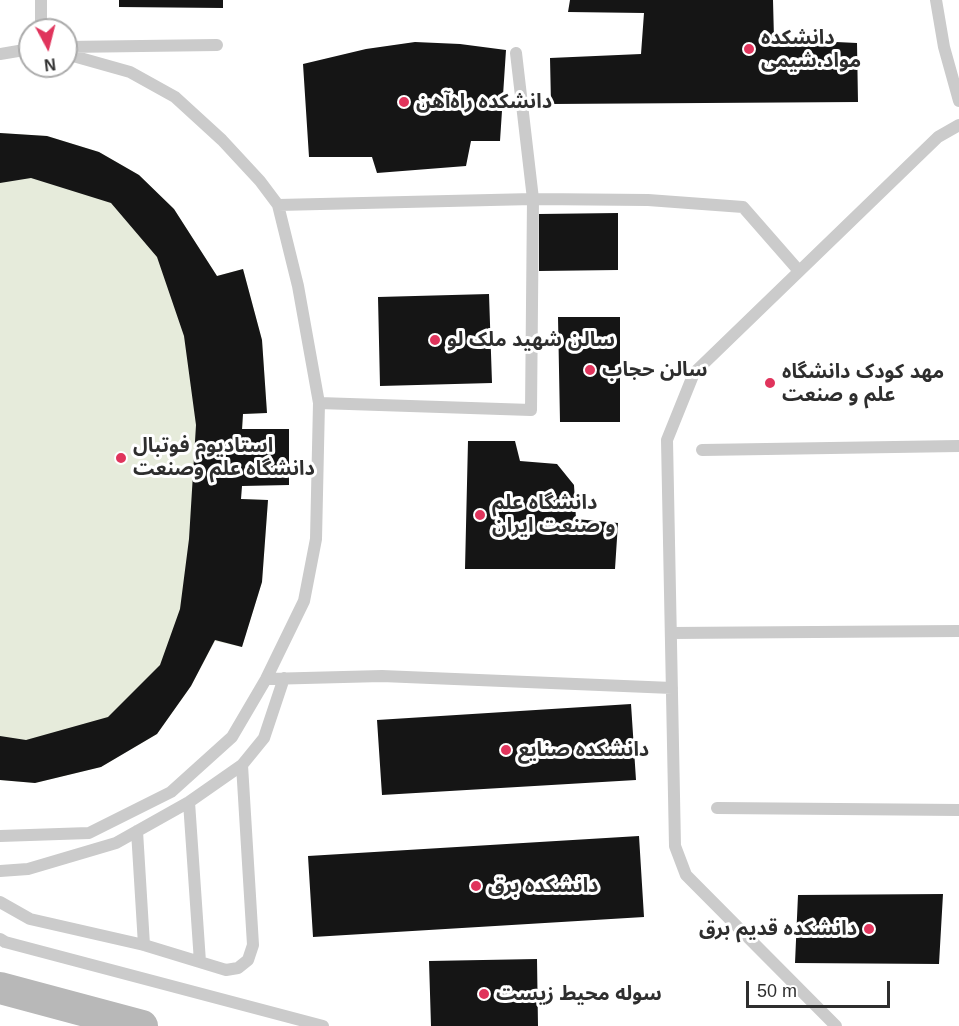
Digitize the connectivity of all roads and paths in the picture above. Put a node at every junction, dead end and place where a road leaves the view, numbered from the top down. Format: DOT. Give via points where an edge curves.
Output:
graph roads {
  1 [pos="41,0"];
  2 [pos="936,0"];
  3 [pos="41,18"];
  4 [pos="217,45"];
  5 [pos="0,46"];
  6 [pos="78,46"];
  7 [pos="18,47"];
  8 [pos="18,50"];
  9 [pos="516,53"];
  10 [pos="0,54"];
  11 [pos="78,57"];
  12 [pos="959,101"];
  13 [pos="959,125"];
  14 [pos="533,199"];
  15 [pos="278,205"];
  16 [pos="799,271"];
  17 [pos="319,403"];
  18 [pos="959,446"];
  19 [pos="702,450"];
  20 [pos="959,631"];
  21 [pos="671,633"];
  22 [pos="284,678"];
  23 [pos="266,679"];
  24 [pos="672,688"];
  25 [pos="242,765"];
  26 [pos="189,802"];
  27 [pos="717,808"];
  28 [pos="959,810"];
  29 [pos="137,831"];
  30 [pos="0,836"];
  31 [pos="0,871"];
  32 [pos="0,902"];
  33 [pos="0,939"];
  34 [pos="144,945"];
  35 [pos="200,962"];
  36 [pos="0,988"];
  37 [pos="142,1026"];
  38 [pos="323,1026"];
  39 [pos="836,1026"];
  1 -- 3 [label="lane"];
  2 -- 12 [label="lane"];
  4 -- 6 [label="lane"];
  5 -- 7 [label="lane"];
  8 -- 10 [label="lane"];
  9 -- 14 [label="lane"];
  11 -- 15 [label="lane" via="130,72 175,97 222,140"];
  13 -- 16 [label="lane" via="938,137"];
  14 -- 15 [label="lane"];
  14 -- 16 [label="lane" via="648,200 743,207"];
  14 -- 17 [label="lane" via="531,410"];
  15 -- 17 [label="lane" via="298,286"];
  16 -- 21 [label="lane" via="694,373 668,440"];
  17 -- 23 [label="lane" via="316,540 304,601"];
  18 -- 19 [label="lane"];
  20 -- 21 [label="lane"];
  21 -- 24 [label="lane"];
  22 -- 23 [label="lane"];
  22 -- 24 [label="lane" via="382,676"];
  22 -- 25 [label="lane" via="264,738"];
  23 -- 30 [label="lane" via="232,737 171,792 88,833"];
  24 -- 39 [label="lane" via="675,846 686,875"];
  25 -- 26 [label="lane"];
  25 -- 35 [label="lane" via="253,945 248,960 238,968 226,970"];
  26 -- 29 [label="lane"];
  26 -- 35 [label="lane"];
  27 -- 28 [label="lane"];
  29 -- 31 [label="lane" via="116,843 39,866"];
  29 -- 34 [label="lane"];
  32 -- 34 [label="lane" via="30,919"];
  33 -- 38 [label="lane"];
  34 -- 35 [label="lane"];
  36 -- 37 [label="main road"];
}
